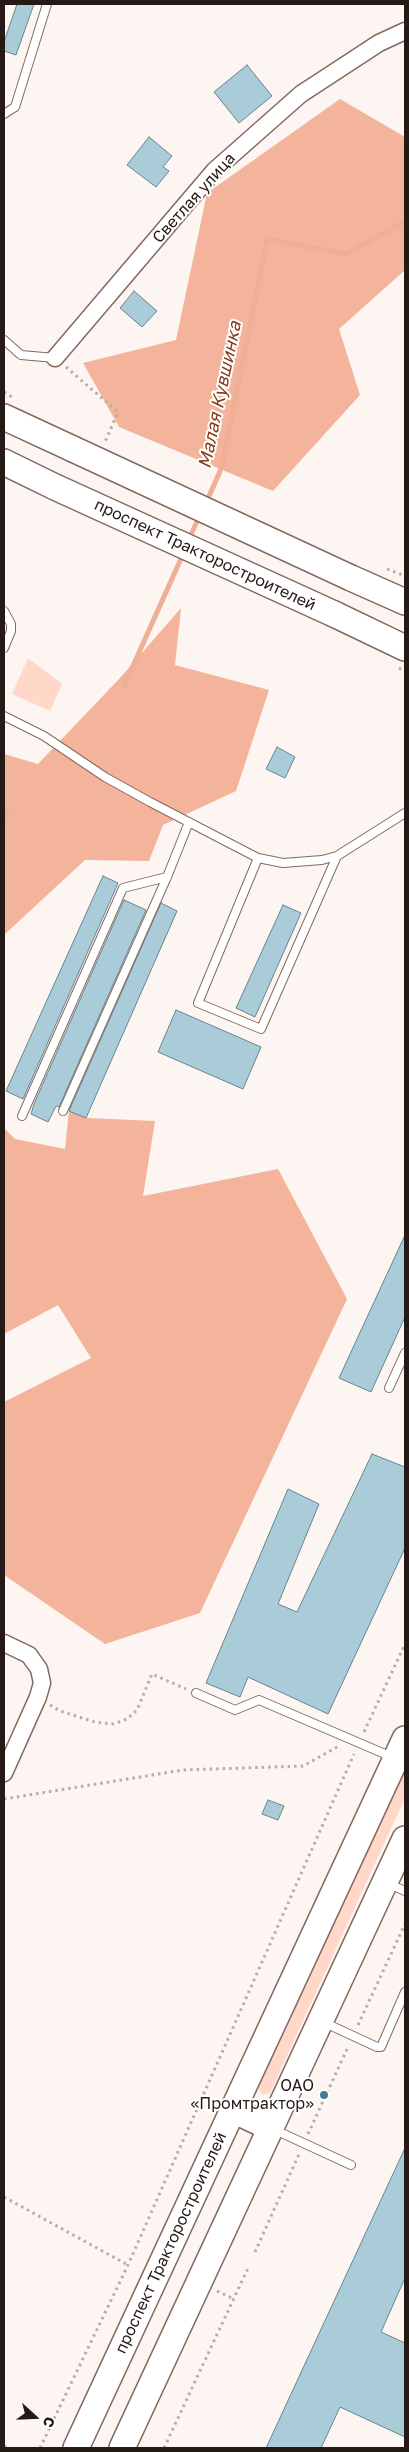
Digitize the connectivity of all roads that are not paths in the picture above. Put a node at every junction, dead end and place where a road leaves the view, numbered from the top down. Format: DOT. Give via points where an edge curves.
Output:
graph roads {
  1 [pos="47,4"];
  2 [pos="405,31"];
  3 [pos="4,114"];
  4 [pos="4,340"];
  5 [pos="55,358"];
  6 [pos="4,417"];
  7 [pos="4,462"];
  8 [pos="405,602"];
  9 [pos="4,611"];
  10 [pos="4,648"];
  11 [pos="405,648"];
  12 [pos="4,716"];
  13 [pos="405,812"];
  14 [pos="189,822"];
  15 [pos="337,856"];
  16 [pos="258,858"];
  17 [pos="167,877"];
  18 [pos="63,1111"];
  19 [pos="22,1116"];
  20 [pos="405,1353"];
  21 [pos="389,1388"];
  22 [pos="4,1643"];
  23 [pos="196,1693"];
  24 [pos="400,1749"];
  25 [pos="4,1773"];
  26 [pos="405,1839"];
  27 [pos="395,1887"];
  28 [pos="405,1992"];
  29 [pos="321,2021"];
  30 [pos="233,2110"];
  31 [pos="271,2128"];
  32 [pos="351,2165"];
  33 [pos="76,2448"];
  34 [pos="122,2448"];
  1 -- 3 [label="lane" via="15,108"];
  2 -- 5 [label="street, Светлая улица" via="379,43 301,94 215,170"];
  4 -- 5 [label="lane" via="21,355"];
  6 -- 8 [label="main road, bridge"];
  7 -- 11 [label="main road, проспект Тракторостроителей, bridge"];
  9 -- 10 [label="lane" via="11,624"];
  12 -- 14 [label="lane" via="44,736 105,777"];
  13 -- 15 [label="lane"];
  14 -- 16 [label="lane"];
  14 -- 17 [label="lane"];
  15 -- 16 [label="lane" via="302,863"];
  15 -- 16 [label="lane" via="261,1029 198,1003"];
  17 -- 18 [label="lane"];
  17 -- 19 [label="lane" via="123,888"];
  20 -- 21 [label="lane"];
  22 -- 25 [label="street" via="35,1661 41,1676 38,1696"];
  23 -- 24 [label="lane" via="235,1710 259,1700 358,1743"];
  24 -- 30 [label="main road, проспект Тракторостроителей"];
  26 -- 27 [label="main road"];
  27 -- 29 [label="main road"];
  28 -- 29 [label="lane" via="381,2047"];
  29 -- 31 [label="main road"];
  30 -- 31 [label="main road"];
  30 -- 33 [label="main road, проспект Тракторостроителей"];
  31 -- 32 [label="lane"];
  31 -- 34 [label="main road"];
}
